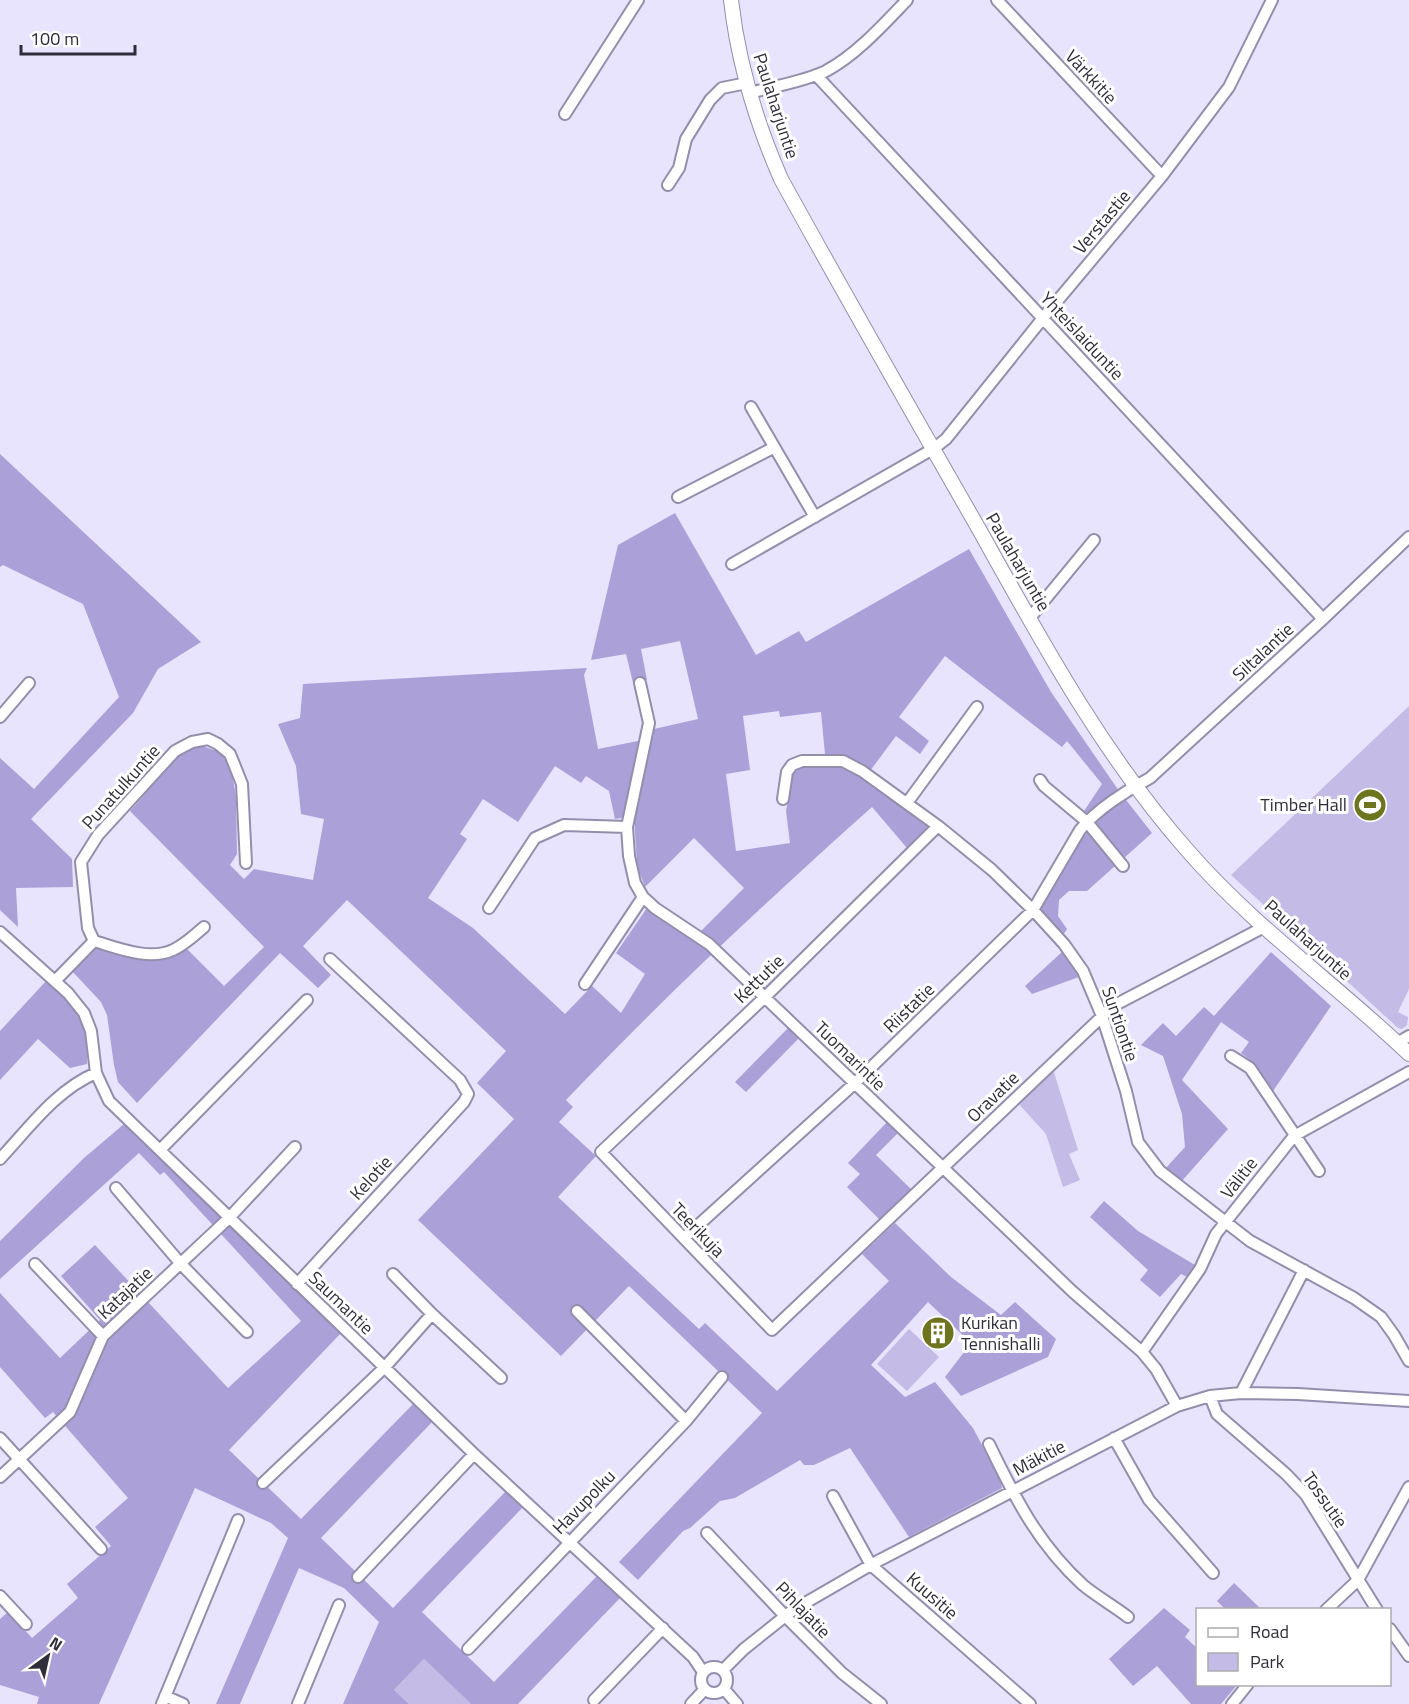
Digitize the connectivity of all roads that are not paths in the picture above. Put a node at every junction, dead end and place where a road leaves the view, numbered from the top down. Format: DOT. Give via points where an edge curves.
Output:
graph roads {
  1 [pos="638,0"];
  2 [pos="731,0"];
  3 [pos="907,0"];
  4 [pos="997,0"];
  5 [pos="1272,0"];
  6 [pos="816,75"];
  7 [pos="748,88"];
  8 [pos="565,114"];
  9 [pos="1162,176"];
  10 [pos="668,185"];
  11 [pos="1043,318"];
  12 [pos="751,407"];
  13 [pos="773,448"];
  14 [pos="933,449"];
  15 [pos="678,497"];
  16 [pos="814,517"];
  17 [pos="1409,537"];
  18 [pos="1094,540"];
  19 [pos="732,564"];
  20 [pos="1029,618"];
  21 [pos="1323,619"];
  22 [pos="29,683"];
  23 [pos="640,683"];
  24 [pos="977,707"];
  25 [pos="0,717"];
  26 [pos="1040,780"];
  27 [pos="1136,786"];
  28 [pos="783,799"];
  29 [pos="907,803"];
  30 [pos="1086,822"];
  31 [pos="938,826"];
  32 [pos="627,827"];
  33 [pos="246,863"];
  34 [pos="1123,866"];
  35 [pos="643,897"];
  36 [pos="489,908"];
  37 [pos="1033,910"];
  38 [pos="204,927"];
  39 [pos="1264,927"];
  40 [pos="0,932"];
  41 [pos="9,940"];
  42 [pos="94,941"];
  43 [pos="0,950"];
  44 [pos="330,959"];
  45 [pos="55,981"];
  46 [pos="585,984"];
  47 [pos="765,997"];
  48 [pos="307,1000"];
  49 [pos="1102,1017"];
  50 [pos="1403,1039"];
  51 [pos="1409,1054"];
  52 [pos="1231,1056"];
  53 [pos="1409,1072"];
  54 [pos="96,1074"];
  55 [pos="855,1083"];
  56 [pos="1294,1136"];
  57 [pos="294,1147"];
  58 [pos="160,1150"];
  59 [pos="601,1152"];
  60 [pos="0,1159"];
  61 [pos="943,1169"];
  62 [pos="1318,1171"];
  63 [pos="116,1188"];
  64 [pos="229,1218"];
  65 [pos="1225,1223"];
  66 [pos="684,1238"];
  67 [pos="35,1264"];
  68 [pos="181,1264"];
  69 [pos="1304,1270"];
  70 [pos="393,1274"];
  71 [pos="297,1284"];
  72 [pos="577,1311"];
  73 [pos="432,1314"];
  74 [pos="772,1330"];
  75 [pos="247,1332"];
  76 [pos="103,1336"];
  77 [pos="1142,1352"];
  78 [pos="1409,1361"];
  79 [pos="385,1367"];
  80 [pos="722,1377"];
  81 [pos="501,1378"];
  82 [pos="1241,1393"];
  83 [pos="1210,1396"];
  84 [pos="1409,1401"];
  85 [pos="1177,1406"];
  86 [pos="686,1421"];
  87 [pos="0,1438"];
  88 [pos="1114,1438"];
  89 [pos="989,1444"];
  90 [pos="474,1454"];
  91 [pos="19,1459"];
  92 [pos="0,1477"];
  93 [pos="263,1483"];
  94 [pos="1409,1487"];
  95 [pos="1012,1491"];
  96 [pos="833,1496"];
  97 [pos="238,1520"];
  98 [pos="707,1533"];
  99 [pos="568,1542"];
  100 [pos="100,1549"];
  101 [pos="871,1565"];
  102 [pos="1213,1573"];
  103 [pos="358,1577"];
  104 [pos="1358,1580"];
  105 [pos="0,1596"];
  106 [pos="339,1605"];
  107 [pos="1328,1608"];
  108 [pos="1376,1608"];
  109 [pos="785,1616"];
  110 [pos="1128,1617"];
  111 [pos="26,1624"];
  112 [pos="663,1628"];
  113 [pos="1391,1632"];
  114 [pos="468,1648"];
  115 [pos="1409,1656"];
  116 [pos="723,1670"];
  117 [pos="703,1672"];
  118 [pos="1246,1686"];
  119 [pos="705,1689"];
  120 [pos="724,1689"];
  121 [pos="163,1700"];
  122 [pos="594,1700"];
  123 [pos="183,1704"];
  124 [pos="298,1704"];
  125 [pos="691,1704"];
  126 [pos="737,1704"];
  127 [pos="881,1704"];
  128 [pos="1030,1704"];
  129 [pos="1232,1704"];
  1 -- 8 [label="street"];
  2 -- 7 [label="main road, Paulaharjuntie"];
  3 -- 6 [label="street" via="843,60"];
  4 -- 9 [label="street, Värkkitie"];
  5 -- 9 [label="street, Verstastie" via="1229,87"];
  6 -- 7 [label="street"];
  6 -- 11 [label="street, Yhteislaiduntie"];
  7 -- 10 [label="street" via="722,88 710,100 686,139 679,168"];
  7 -- 14 [label="main road, Paulaharjuntie" via="781,179"];
  9 -- 11 [label="street, Verstastie"];
  11 -- 14 [label="street, Verstastie" via="946,439"];
  11 -- 21 [label="street, Yhteislaiduntie"];
  12 -- 13 [label="street"];
  13 -- 15 [label="street"];
  13 -- 16 [label="street"];
  14 -- 16 [label="street, Verstastie"];
  14 -- 20 [label="main road, Paulaharjuntie"];
  16 -- 19 [label="street, Verstastie"];
  17 -- 21 [label="street, Siltalantie"];
  18 -- 20 [label="street"];
  20 -- 27 [label="main road, Paulaharjuntie" via="1072,694"];
  21 -- 27 [label="street, Siltalantie" via="1150,778"];
  22 -- 25 [label="street"];
  23 -- 32 [label="street, Tuomarintie" via="649,723"];
  24 -- 29 [label="street"];
  26 -- 30 [label="street"];
  27 -- 30 [label="street, Riistatie"];
  27 -- 39 [label="main road, Paulaharjuntie" via="1189,852"];
  28 -- 29 [label="street, Suntiontie" via="787,772 792,765 832,760 862,771"];
  29 -- 31 [label="street, Suntiontie"];
  30 -- 34 [label="street"];
  30 -- 37 [label="street, Riistatie"];
  31 -- 37 [label="street, Suntiontie"];
  31 -- 47 [label="street, Kettutie"];
  32 -- 35 [label="street, Tuomarintie" via="635,883"];
  32 -- 36 [label="street" via="564,825 535,838"];
  33 -- 42 [label="street, Punatulkuntie" via="242,784 230,754 208,739 192,742 175,751 98,836 81,862 88,928"];
  35 -- 46 [label="street"];
  35 -- 47 [label="street, Tuomarintie" via="709,944"];
  37 -- 49 [label="street, Suntiontie" via="1083,971"];
  37 -- 55 [label="street, Riistatie"];
  38 -- 42 [label="street" via="174,950 157,955"];
  39 -- 49 [label="street, Oravatie" via="1113,1006"];
  39 -- 50 [label="main road, Paulaharjuntie"];
  40 -- 41 [label="street, Saumantie"];
  41 -- 43 [label="street"];
  41 -- 45 [label="street, Saumantie"];
  42 -- 45 [label="street"];
  44 -- 71 [label="street, Kelotie" via="460,1080 468,1094"];
  45 -- 54 [label="street, Saumantie" via="84,1013 92,1031"];
  47 -- 55 [label="street, Tuomarintie"];
  47 -- 59 [label="street, Kettutie"];
  48 -- 58 [label="street"];
  49 -- 61 [label="street, Oravatie"];
  49 -- 65 [label="street, Suntiontie" via="1138,1142 1160,1171"];
  50 -- 51 [label="main road, Paulaharjuntie"];
  52 -- 56 [label="street" via="1250,1068"];
  53 -- 56 [label="street, Välitie"];
  54 -- 58 [label="street, Saumantie" via="109,1101"];
  54 -- 60 [label="street" via="64,1092"];
  55 -- 61 [label="street, Tuomarintie"];
  55 -- 66 [label="street, Riistatie"];
  56 -- 62 [label="street"];
  56 -- 65 [label="street, Välitie"];
  57 -- 64 [label="street, Katajatie"];
  58 -- 64 [label="street, Saumantie"];
  59 -- 66 [label="street, Teerikuja"];
  61 -- 74 [label="street, Oravatie"];
  61 -- 77 [label="street, Tuomarintie" via="1104,1322"];
  63 -- 68 [label="street"];
  64 -- 68 [label="street, Katajatie"];
  64 -- 71 [label="street, Saumantie"];
  65 -- 69 [label="street, Suntiontie"];
  65 -- 77 [label="street, Välitie" via="1200,1269"];
  66 -- 74 [label="street, Teerikuja"];
  67 -- 76 [label="street"];
  68 -- 75 [label="street"];
  68 -- 76 [label="street, Katajatie"];
  69 -- 78 [label="street, Suntiontie" via="1381,1317"];
  69 -- 82 [label="street"];
  70 -- 73 [label="street"];
  71 -- 79 [label="street, Saumantie"];
  72 -- 86 [label="street"];
  73 -- 79 [label="street"];
  73 -- 81 [label="street"];
  76 -- 91 [label="street, Katajatie" via="70,1412"];
  77 -- 85 [label="street, Tuomarintie"];
  79 -- 90 [label="street, Saumantie"];
  79 -- 93 [label="street"];
  80 -- 86 [label="street, Havupolku"];
  82 -- 83 [label="street, Mäkitie"];
  82 -- 84 [label="street, Mäkitie"];
  83 -- 85 [label="street, Mäkitie"];
  83 -- 104 [label="street, Tossutie" via="1217,1414 1306,1495"];
  85 -- 88 [label="street, Mäkitie"];
  86 -- 99 [label="street, Havupolku"];
  87 -- 91 [label="street"];
  88 -- 95 [label="street, Mäkitie"];
  88 -- 102 [label="street" via="1149,1500"];
  89 -- 95 [label="street"];
  90 -- 99 [label="street, Saumantie"];
  90 -- 103 [label="street"];
  91 -- 92 [label="street, Katajatie"];
  91 -- 100 [label="street"];
  94 -- 104 [label="street"];
  95 -- 101 [label="street, Mäkitie"];
  95 -- 110 [label="street" via="1038,1536 1084,1586"];
  96 -- 101 [label="street, Kuusitie"];
  97 -- 121 [label="street"];
  98 -- 109 [label="street, Pihlajatie"];
  99 -- 112 [label="street, Saumantie"];
  99 -- 114 [label="street, Havupolku"];
  101 -- 109 [label="street, Mäkitie"];
  101 -- 128 [label="street, Kuusitie"];
  104 -- 107 [label="street"];
  104 -- 108 [label="street, Tossutie"];
  105 -- 111 [label="street"];
  106 -- 124 [label="street"];
  109 -- 116 [label="street, Mäkitie"];
  109 -- 127 [label="street, Pihlajatie" via="842,1673"];
  112 -- 117 [label="street, Saumantie"];
  112 -- 122 [label="street"];
  113 -- 115 [label="street"];
  116 -- 117 [label="street" via="713,1666"];
  116 -- 120 [label="street" via="727,1679"];
  117 -- 119 [label="street" via="700,1680"];
  118 -- 129 [label="street"];
  119 -- 120 [label="street" via="714,1693"];
  119 -- 125 [label="street"];
  120 -- 126 [label="street"];
  121 -- 123 [label="street"];
}
